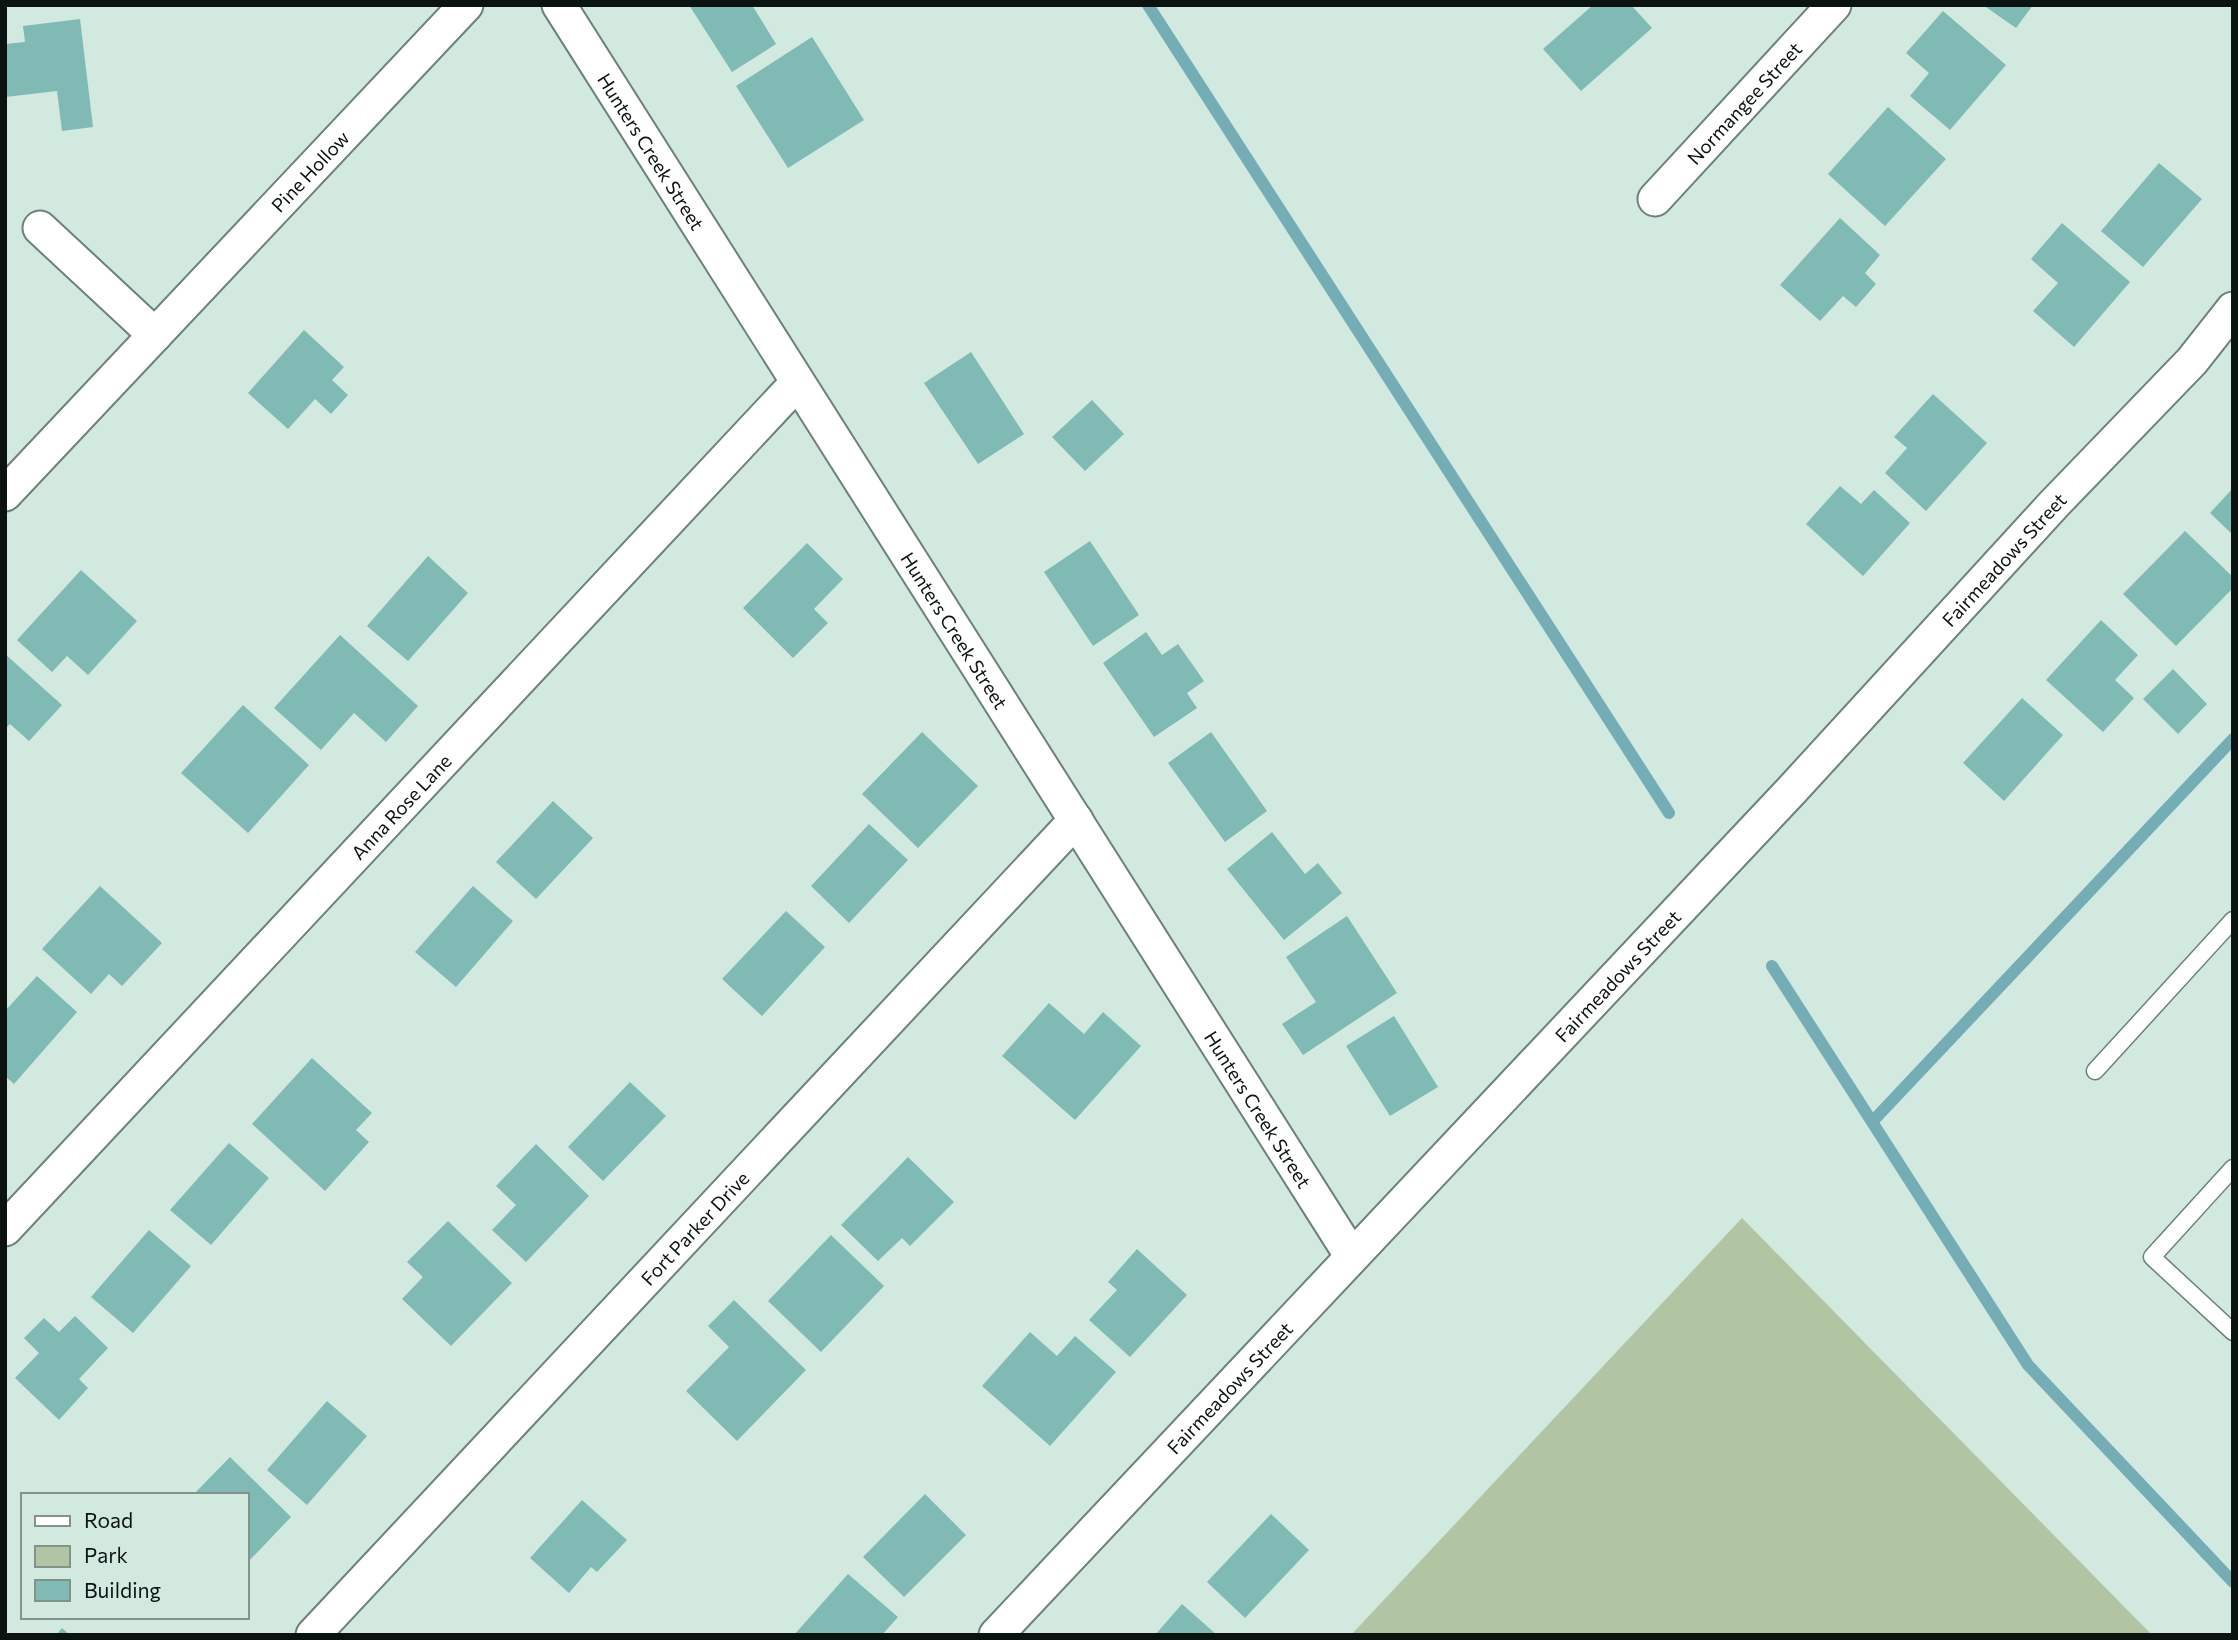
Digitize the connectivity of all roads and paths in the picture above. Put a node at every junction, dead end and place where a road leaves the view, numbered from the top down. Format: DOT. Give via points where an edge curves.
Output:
graph roads {
  1 [pos="466,5"];
  2 [pos="559,5"];
  3 [pos="1834,5"];
  4 [pos="1655,199"];
  5 [pos="40,228"];
  6 [pos="2233,309"];
  7 [pos="155,335"];
  8 [pos="797,383"];
  9 [pos="5,495"];
  10 [pos="1076,820"];
  11 [pos="2233,920"];
  12 [pos="2095,1071"];
  13 [pos="2230,1176"];
  14 [pos="5,1229"];
  15 [pos="1351,1255"];
  16 [pos="2233,1332"];
  17 [pos="313,1635"];
  18 [pos="996,1635"];
  1 -- 7 [label="street, Pine Hollow"];
  2 -- 8 [label="street, Hunters Creek Street"];
  3 -- 4 [label="street, Normangee Street"];
  5 -- 7 [label="street"];
  6 -- 15 [label="street, Fairmeadows Street" via="2192,361"];
  7 -- 9 [label="street, Pine Hollow"];
  8 -- 10 [label="street, Hunters Creek Street"];
  8 -- 14 [label="street, Anna Rose Lane"];
  10 -- 15 [label="street, Hunters Creek Street"];
  10 -- 17 [label="street, Fort Parker Drive"];
  11 -- 12 [label="lane"];
  13 -- 16 [label="lane" via="2152,1257"];
  15 -- 18 [label="street, Fairmeadows Street"];
}
